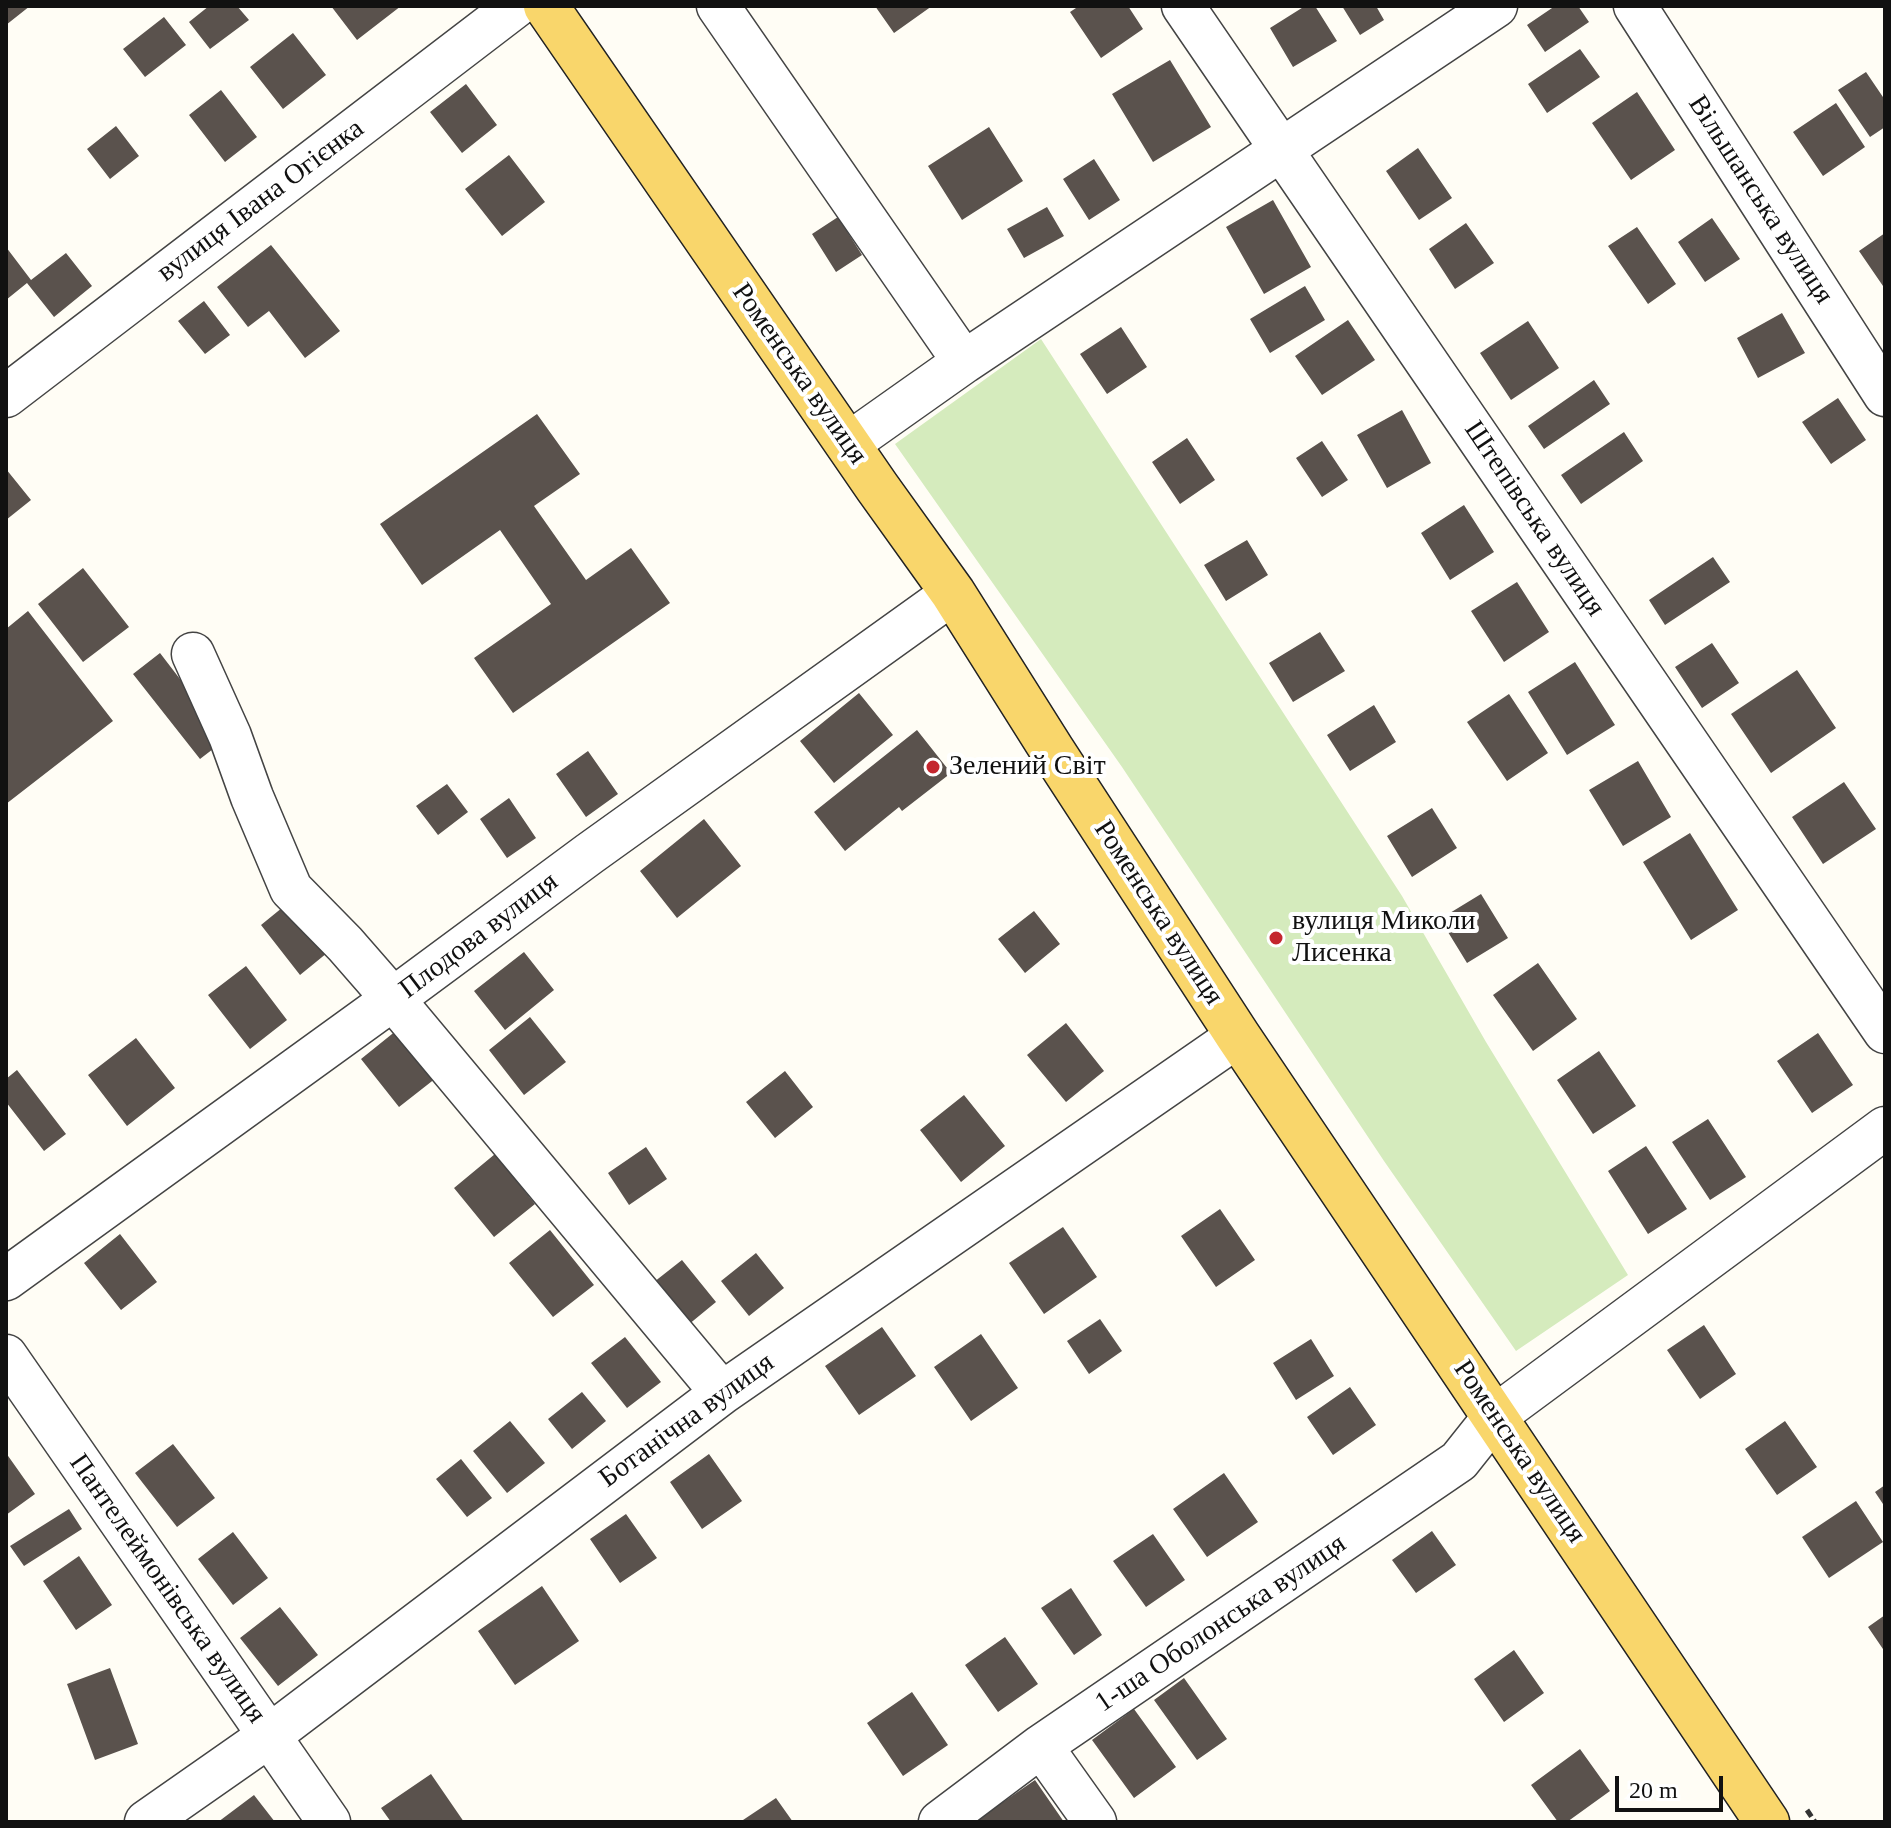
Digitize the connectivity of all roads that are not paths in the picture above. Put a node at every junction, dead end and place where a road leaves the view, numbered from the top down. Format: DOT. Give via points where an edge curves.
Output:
graph roads {
  1 [pos="516,6"];
  2 [pos="546,6"];
  3 [pos="718,6"];
  4 [pos="1183,6"];
  5 [pos="1496,6"];
  6 [pos="1635,6"];
  7 [pos="1281,150"];
  8 [pos="964,362"];
  9 [pos="6,395"];
  10 [pos="1885,395"];
  11 [pos="848,444"];
  12 [pos="953,593"];
  13 [pos="193,654"];
  14 [pos="393,999"];
  15 [pos="1885,1032"];
  16 [pos="1238,1036"];
  17 [pos="1885,1128"];
  18 [pos="6,1279"];
  19 [pos="6,1356"];
  20 [pos="722,1393"];
  21 [pos="1494,1417"];
  22 [pos="269,1736"];
  23 [pos="1041,1746"];
  24 [pos="146,1822"];
  25 [pos="329,1822"];
  26 [pos="940,1822"];
  27 [pos="1095,1822"];
  28 [pos="1767,1822"];
  1 -- 9 [label="street, вулиця Івана Огієнка"];
  2 -- 11 [label="main road, Роменська вулиця"];
  3 -- 8 [label="street"];
  4 -- 7 [label="street, Штепівська вулиця"];
  5 -- 7 [label="street"];
  6 -- 10 [label="street, Вільшанська вулиця"];
  7 -- 8 [label="street"];
  7 -- 15 [label="street, Штепівська вулиця"];
  8 -- 11 [label="street"];
  11 -- 12 [label="main road, Роменська вулиця"];
  12 -- 14 [label="street, Плодова вулиця"];
  12 -- 16 [label="main road, Роменська вулиця"];
  13 -- 14 [label="street" via="291,889"];
  14 -- 18 [label="street, Плодова вулиця"];
  14 -- 20 [label="street"];
  16 -- 20 [label="street, Ботанічна вулиця"];
  16 -- 21 [label="main road, Роменська вулиця"];
  17 -- 21 [label="street"];
  19 -- 22 [label="street, Пантелеймонівська вулиця"];
  20 -- 22 [label="street, Ботанічна вулиця"];
  21 -- 23 [label="street, 1-ша Оболонська вулиця" via="1459,1461"];
  21 -- 28 [label="main road, Роменська вулиця"];
  22 -- 24 [label="street, Ботанічна вулиця"];
  22 -- 25 [label="street, Пантелеймонівська вулиця"];
  23 -- 26 [label="street, 1-ша Оболонська вулиця"];
  23 -- 27 [label="street"];
}
